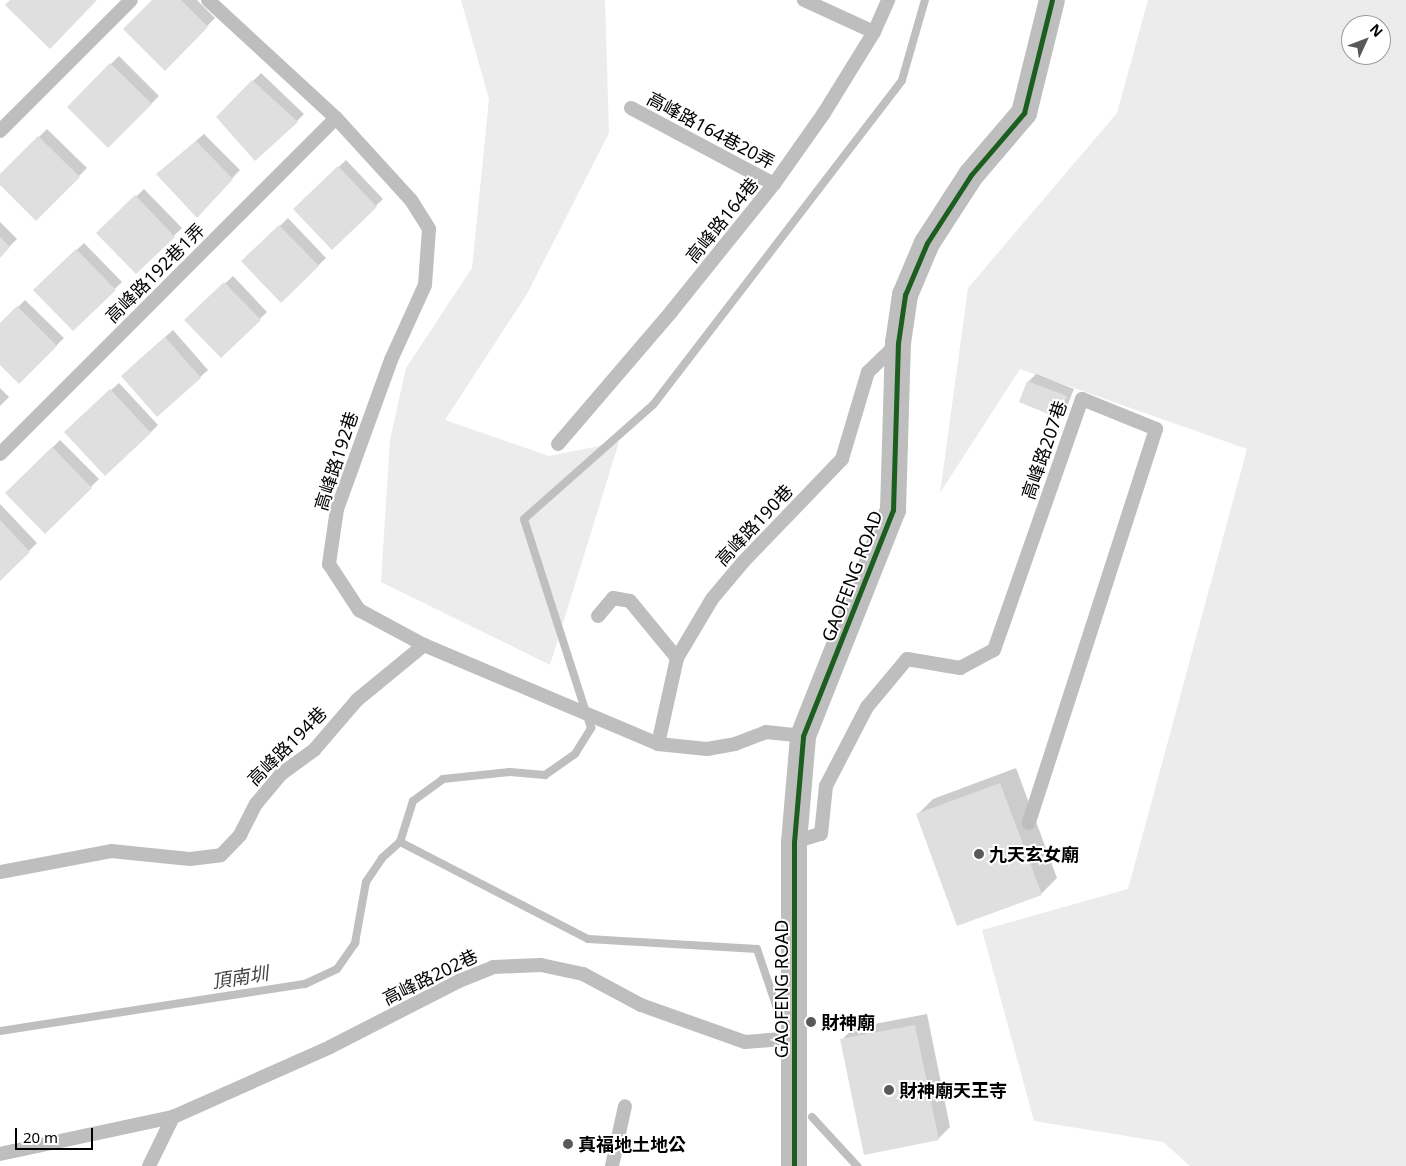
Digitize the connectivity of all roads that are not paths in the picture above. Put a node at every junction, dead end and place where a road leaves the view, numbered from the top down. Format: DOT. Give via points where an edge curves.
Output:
graph roads {
  1 [pos="130,0"];
  2 [pos="208,0"];
  3 [pos="804,0"];
  4 [pos="888,0"];
  5 [pos="1052,0"];
  6 [pos="874,32"];
  7 [pos="631,108"];
  8 [pos="336,118"];
  9 [pos="2,127"];
  10 [pos="774,184"];
  11 [pos="898,343"];
  12 [pos="558,444"];
  13 [pos="0,454"];
  14 [pos="598,616"];
  15 [pos="424,645"];
  16 [pos="677,658"];
  17 [pos="803,736"];
  18 [pos="658,744"];
  19 [pos="1029,823"];
  20 [pos="794,842"];
  21 [pos="0,872"];
  22 [pos="794,1038"];
  23 [pos="625,1106"];
  24 [pos="173,1116"];
  25 [pos="0,1154"];
  26 [pos="149,1166"];
  27 [pos="612,1166"];
  28 [pos="794,1166"];
  1 -- 9 [label="lane"];
  2 -- 8 [label="lane, 高峰路192巷"];
  3 -- 6 [label="lane"];
  4 -- 6 [label="lane, 高峰路164巷"];
  5 -- 11 [label="street, GAOFENG ROAD" via="1024,113 971,175 927,243 905,295"];
  6 -- 10 [label="lane, 高峰路164巷" via="824,113"];
  7 -- 10 [label="lane, 高峰路164巷20弄"];
  8 -- 13 [label="lane, 高峰路192巷1弄"];
  8 -- 15 [label="lane, 高峰路192巷" via="411,200 429,229 424,285 390,360 337,509 329,564 359,610"];
  10 -- 12 [label="lane, 高峰路164巷" via="671,312"];
  11 -- 16 [label="lane, 高峰路190巷" via="868,372 842,459 712,599"];
  11 -- 17 [label="street, GAOFENG ROAD" via="893,510"];
  14 -- 16 [label="lane" via="613,598 630,602"];
  15 -- 18 [label="lane, 高峰路192巷"];
  15 -- 21 [label="lane, 高峰路194巷" via="357,700 314,750 281,774 256,804 240,835 221,854 190,859 110,851"];
  16 -- 18 [label="lane, 高峰路190巷"];
  17 -- 18 [label="lane, 高峰路192巷" via="766,732 734,744 707,749"];
  17 -- 20 [label="street, GAOFENG ROAD"];
  19 -- 20 [label="lane, 高峰路207巷" via="1156,429 1082,399 994,650 960,668 908,659 867,708 826,786 821,834"];
  20 -- 22 [label="street, GAOFENG ROAD"];
  22 -- 24 [label="lane, 高峰路202巷" via="745,1042 641,1004 583,974 541,965 493,967 330,1047"];
  22 -- 28 [label="street, GAOFENG ROAD"];
  23 -- 27 [label="lane"];
  24 -- 25 [label="lane, 高峰路202巷"];
  24 -- 26 [label="lane"];
}
